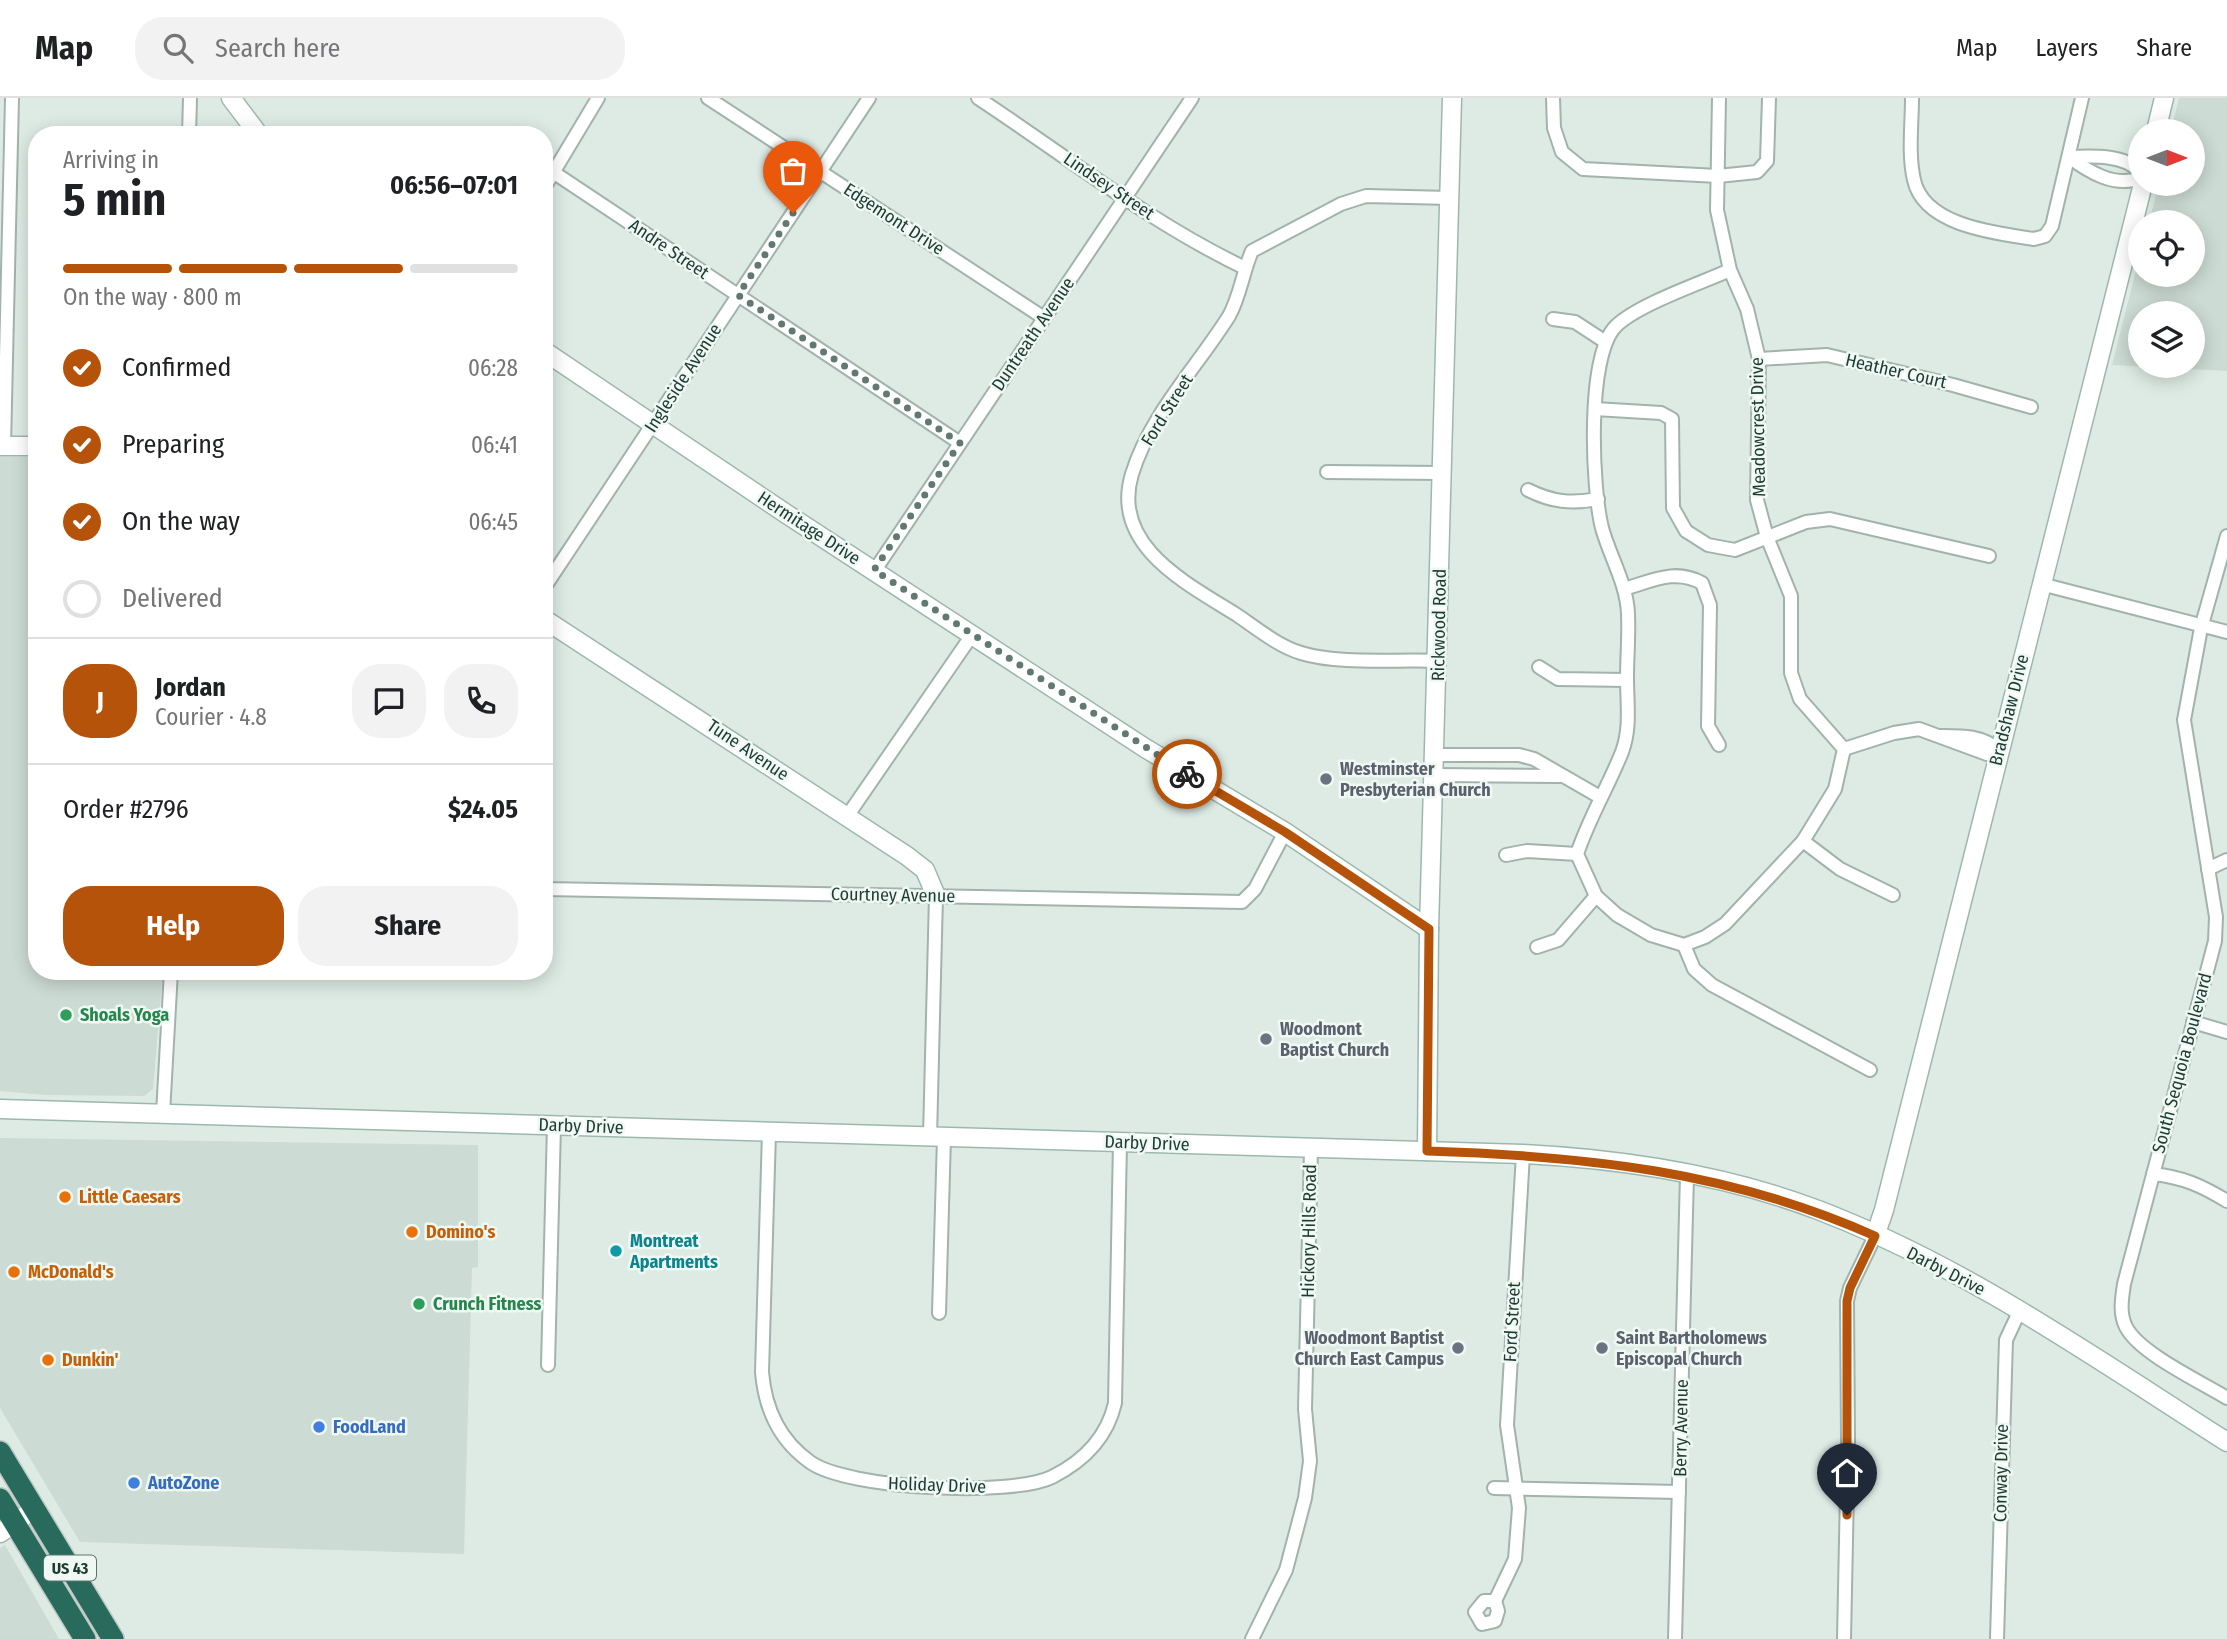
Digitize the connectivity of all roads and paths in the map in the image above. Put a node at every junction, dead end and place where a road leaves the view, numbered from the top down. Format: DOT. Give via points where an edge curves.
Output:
graph roads {
  1 [pos="12,98"];
  2 [pos="190,98"];
  3 [pos="231,98"];
  4 [pos="598,98"];
  5 [pos="708,98"];
  6 [pos="869,98"];
  7 [pos="978,98"];
  8 [pos="1192,98"];
  9 [pos="1452,98"];
  10 [pos="1553,98"];
  11 [pos="1719,98"];
  12 [pos="1769,98"];
  13 [pos="1912,98"];
  14 [pos="2082,98"];
  15 [pos="2164,98"];
  16 [pos="2159,119"];
  17 [pos="189,126"];
  18 [pos="252,126"];
  19 [pos="2069,157"];
  20 [pos="2128,164"];
  21 [pos="820,171"];
  22 [pos="553,172"];
  23 [pos="1718,176"];
  24 [pos="2128,182"];
  25 [pos="2140,196"];
  26 [pos="1124,198"];
  27 [pos="1450,198"];
  28 [pos="1244,268"];
  29 [pos="1730,270"];
  30 [pos="738,295"];
  31 [pos="1044,318"];
  32 [pos="1553,319"];
  33 [pos="1604,341"];
  34 [pos="553,357"];
  35 [pos="1759,359"];
  36 [pos="2031,407"];
  37 [pos="1595,409"];
  38 [pos="652,425"];
  39 [pos="960,443"];
  40 [pos="2,446"];
  41 [pos="28,446"];
  42 [pos="1327,472"];
  43 [pos="1443,473"];
  44 [pos="1528,490"];
  45 [pos="1598,499"];
  46 [pos="2227,536"];
  47 [pos="1767,537"];
  48 [pos="1989,556"];
  49 [pos="874,570"];
  50 [pos="553,574"];
  51 [pos="2041,584"];
  52 [pos="1624,589"];
  53 [pos="553,624"];
  54 [pos="2201,628"];
  55 [pos="2227,632"];
  56 [pos="972,635"];
  57 [pos="1438,661"];
  58 [pos="1539,667"];
  59 [pos="1627,680"];
  60 [pos="1719,745"];
  61 [pos="1844,749"];
  62 [pos="1998,750"];
  63 [pos="1436,755"];
  64 [pos="1436,775"];
  65 [pos="1560,776"];
  66 [pos="1600,797"];
  67 [pos="848,815"];
  68 [pos="1285,832"];
  69 [pos="1802,841"];
  70 [pos="1577,854"];
  71 [pos="1506,855"];
  72 [pos="2227,860"];
  73 [pos="2208,869"];
  74 [pos="553,889"];
  75 [pos="1892,895"];
  76 [pos="936,896"];
  77 [pos="1596,896"];
  78 [pos="1429,929"];
  79 [pos="1684,945"];
  80 [pos="1537,947"];
  81 [pos="170,980"];
  82 [pos="2193,1022"];
  83 [pos="2227,1032"];
  84 [pos="1870,1070"];
  85 [pos="0,1110"];
  86 [pos="163,1114"];
  87 [pos="554,1125"];
  88 [pos="769,1132"];
  89 [pos="937,1137"];
  90 [pos="1120,1142"];
  91 [pos="1311,1149"];
  92 [pos="1427,1151"];
  93 [pos="1523,1154"];
  94 [pos="2153,1174"];
  95 [pos="1687,1175"];
  96 [pos="2227,1201"];
  97 [pos="1875,1236"];
  98 [pos="2020,1310"];
  99 [pos="939,1312"];
  100 [pos="548,1365"];
  101 [pos="2227,1398"];
  102 [pos="2227,1442"];
  103 [pos="0,1452"];
  104 [pos="1494,1488"];
  105 [pos="1519,1488"];
  106 [pos="1679,1492"];
  107 [pos="0,1499"];
  108 [pos="34,1508"];
  109 [pos="7,1528"];
  110 [pos="1495,1601"];
  111 [pos="85,1639"];
  112 [pos="113,1639"];
  113 [pos="1252,1639"];
  114 [pos="1675,1639"];
  115 [pos="1844,1639"];
  116 [pos="1997,1639"];
  1 -- 40 [label="street"];
  2 -- 17 [label="street"];
  3 -- 18 [label="main road"];
  4 -- 22 [label="street"];
  5 -- 21 [label="street, Edgemont Drive"];
  6 -- 21 [label="street, Ingleside Avenue"];
  7 -- 26 [label="street, Lindsey Street"];
  8 -- 26 [label="street, Duntreath Avenue"];
  9 -- 27 [label="main road, Rickwood Road"];
  10 -- 23 [label="street" via="1554,128 1562,152 1584,169"];
  11 -- 23 [label="street, Meadowcrest Drive"];
  12 -- 23 [label="street" via="1768,161 1757,172"];
  13 -- 19 [label="street" via="1914,182 1923,200 1940,215 2021,237 2045,236 2052,226"];
  14 -- 19 [label="street"];
  15 -- 16 [label="main road"];
  19 -- 20 [label="street" via="2095,156"];
  19 -- 24 [label="street" via="2092,174"];
  21 -- 30 [label="street, Ingleside Avenue"];
  21 -- 31 [label="street, Edgemont Drive"];
  22 -- 30 [label="street, Andre Street"];
  23 -- 29 [label="street, Meadowcrest Drive" via="1717,210"];
  25 -- 51 [label="main road, Bradshaw Drive"];
  26 -- 28 [label="street, Lindsey Street"];
  26 -- 31 [label="street, Duntreath Avenue"];
  27 -- 28 [label="street, Ford Street" via="1367,196 1341,204 1252,251"];
  27 -- 43 [label="main road, Rickwood Road"];
  28 -- 57 [label="street, Ford Street" via="1231,313 1145,440 1131,477 1135,528 1147,550 1166,569 1300,653"];
  29 -- 33 [label="street" via="1637,311"];
  29 -- 35 [label="street, Meadowcrest Drive" via="1747,309"];
  30 -- 38 [label="street, Ingleside Avenue"];
  30 -- 39 [label="street, Andre Street"];
  31 -- 39 [label="street, Duntreath Avenue"];
  32 -- 33 [label="street" via="1575,322"];
  33 -- 37 [label="street"];
  34 -- 38 [label="main road, Hermitage Drive"];
  35 -- 36 [label="street, Heather Court" via="1827,355"];
  35 -- 47 [label="street, Meadowcrest Drive" via="1755,460 1757,500"];
  37 -- 45 [label="street"];
  37 -- 47 [label="street" via="1661,413 1672,419 1673,508 1686,531 1708,545 1735,550"];
  38 -- 49 [label="main road, Hermitage Drive"];
  38 -- 50 [label="street, Ingleside Avenue"];
  39 -- 49 [label="street, Duntreath Avenue"];
  40 -- 41 [label="main road"];
  42 -- 43 [label="street"];
  43 -- 57 [label="main road, Rickwood Road"];
  44 -- 45 [label="street" via="1551,501"];
  45 -- 52 [label="street" via="1602,528"];
  46 -- 54 [label="street, South Sequoia Boulevard"];
  47 -- 48 [label="street" via="1806,522 1830,519"];
  47 -- 61 [label="street, Meadowcrest Drive" via="1791,596 1791,673 1800,699"];
  49 -- 56 [label="main road, Hermitage Drive"];
  51 -- 54 [label="street"];
  51 -- 62 [label="main road, Bradshaw Drive"];
  52 -- 59 [label="street"];
  52 -- 60 [label="street" via="1675,574 1702,583 1710,605 1708,726"];
  53 -- 67 [label="main road, Tune Avenue"];
  54 -- 55 [label="street"];
  54 -- 73 [label="street, South Sequoia Boulevard" via="2184,720"];
  56 -- 67 [label="street"];
  56 -- 68 [label="main road, Hermitage Drive"];
  57 -- 63 [label="main road, Rickwood Road"];
  58 -- 59 [label="street" via="1558,679"];
  59 -- 66 [label="street" via="1624,742"];
  61 -- 62 [label="street" via="1919,729 1990,742"];
  61 -- 69 [label="street" via="1835,789"];
  62 -- 97 [label="main road, Bradshaw Drive"];
  63 -- 64 [label="main road, Rickwood Road"];
  63 -- 65 [label="street" via="1519,755"];
  64 -- 65 [label="street"];
  64 -- 78 [label="main road, Rickwood Road"];
  65 -- 66 [label="street"];
  66 -- 70 [label="street"];
  67 -- 76 [label="main road, Tune Avenue" via="925,870"];
  68 -- 76 [label="street, Courtney Avenue" via="1255,889 1242,902"];
  68 -- 78 [label="main road, Hermitage Drive"];
  69 -- 75 [label="street" via="1840,869"];
  69 -- 79 [label="street" via="1725,924"];
  70 -- 71 [label="street" via="1527,851"];
  70 -- 77 [label="street"];
  72 -- 73 [label="street"];
  73 -- 82 [label="street, South Sequoia Boulevard" via="2217,917 2216,941"];
  74 -- 76 [label="street, Courtney Avenue"];
  76 -- 89 [label="street"];
  77 -- 79 [label="street" via="1651,935"];
  77 -- 80 [label="street" via="1558,940"];
  78 -- 92 [label="main road, Rickwood Road"];
  79 -- 84 [label="street" via="1694,969 1712,985"];
  81 -- 86 [label="street"];
  82 -- 83 [label="street"];
  82 -- 94 [label="street, South Sequoia Boulevard"];
  85 -- 86 [label="main road, Darby Drive"];
  86 -- 87 [label="main road, Darby Drive"];
  87 -- 88 [label="main road, Darby Drive"];
  87 -- 100 [label="street"];
  88 -- 89 [label="main road, Darby Drive"];
  88 -- 90 [label="street, Holiday Drive" via="762,1372 766,1403 776,1426 801,1455 834,1475 872,1483 938,1486 1012,1486 1050,1478 1083,1458 1106,1427 1115,1403"];
  89 -- 90 [label="main road, Darby Drive"];
  89 -- 99 [label="street"];
  90 -- 91 [label="main road, Darby Drive"];
  91 -- 92 [label="main road, Darby Drive"];
  91 -- 113 [label="street, Hickory Hills Road" via="1306,1498 1286,1570"];
  92 -- 93 [label="main road, Darby Drive"];
  93 -- 95 [label="main road, Darby Drive"];
  93 -- 105 [label="street, Ford Street" via="1507,1424"];
  94 -- 96 [label="street" via="2198,1183"];
  94 -- 101 [label="street, South Sequoia Boulevard" via="2124,1284 2125,1325 2142,1346"];
  95 -- 97 [label="main road, Darby Drive" via="1818,1210"];
  95 -- 106 [label="street, Berry Avenue"];
  97 -- 98 [label="main road, Darby Drive"];
  97 -- 115 [label="street" via="1847,1301"];
  98 -- 102 [label="main road, Darby Drive"];
  98 -- 116 [label="street, Conway Drive" via="2006,1340"];
  103 -- 108 [label="highway, US 43"];
  104 -- 105 [label="street"];
  105 -- 106 [label="street"];
  105 -- 110 [label="street, Ford Street" via="1515,1559"];
  106 -- 114 [label="street, Berry Avenue"];
  107 -- 109 [label="highway, US 43"];
  108 -- 109 [label="main road"];
  108 -- 112 [label="highway, US 43"];
  109 -- 111 [label="highway, US 43"];
}
